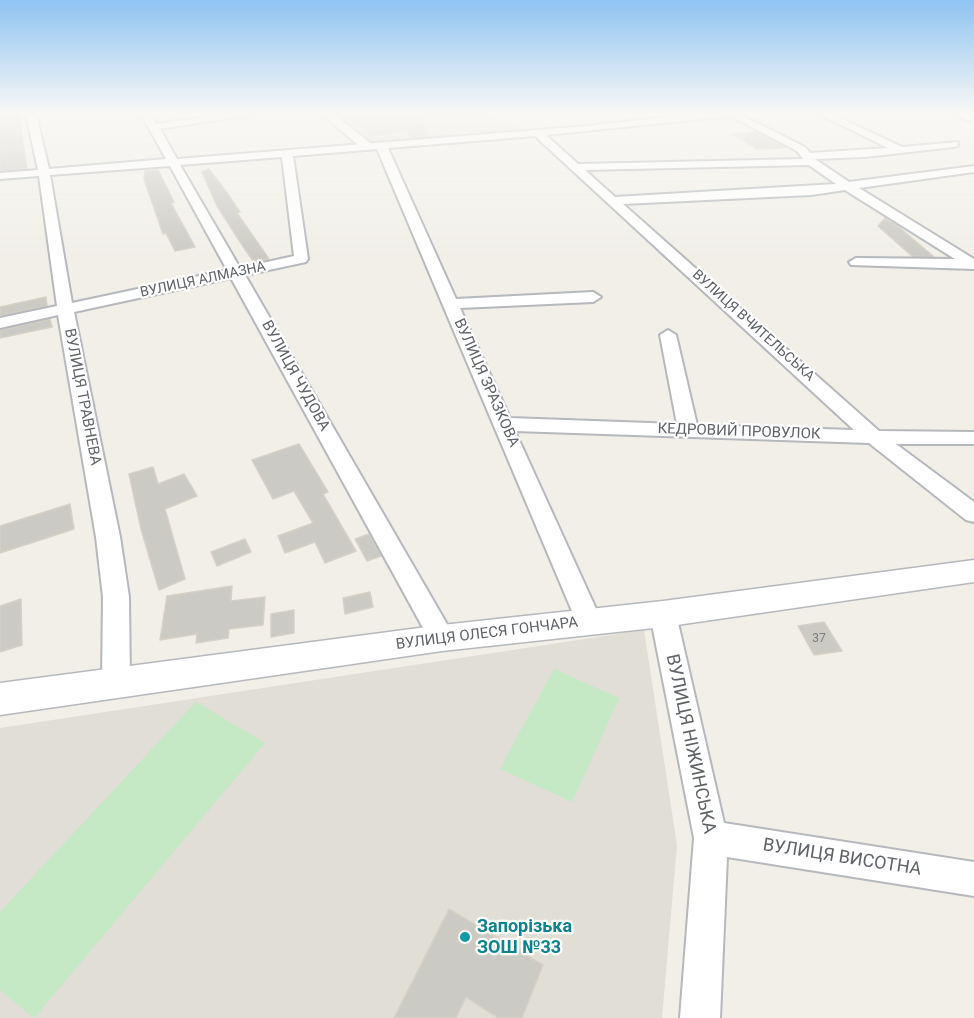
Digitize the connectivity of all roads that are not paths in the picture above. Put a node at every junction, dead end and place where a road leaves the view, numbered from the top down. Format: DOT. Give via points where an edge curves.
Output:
graph roads {
  1 [pos="42,162"];
  2 [pos="174,162"];
  3 [pos="180,162"];
  4 [pos="287,162"];
  5 [pos="382,162"];
  6 [pos="570,162"];
  7 [pos="737,162"];
  8 [pos="814,162"];
  9 [pos="576,167"];
  10 [pos="974,169"];
  11 [pos="44,171"];
  12 [pos="0,176"];
  13 [pos="849,186"];
  14 [pos="613,201"];
  15 [pos="856,262"];
  16 [pos="973,265"];
  17 [pos="237,273"];
  18 [pos="593,297"];
  19 [pos="451,304"];
  20 [pos="65,309"];
  21 [pos="0,323"];
  22 [pos="668,335"];
  23 [pos="504,424"];
  24 [pos="688,430"];
  25 [pos="874,437"];
  26 [pos="974,438"];
  27 [pos="974,514"];
  28 [pos="974,571"];
  29 [pos="663,614"];
  30 [pos="589,622"];
  31 [pos="442,638"];
  32 [pos="116,682"];
  33 [pos="0,699"];
  34 [pos="711,838"];
  35 [pos="974,879"];
  36 [pos="700,1018"];
  1 -- 11 [label="street, ВУЛИЦЯ ТРАВНЕВА"];
  2 -- 3 [label="street"];
  2 -- 11 [label="street"];
  2 -- 17 [label="street, ВУЛИЦЯ ЧУДОВА"];
  4 -- 17 [label="street, ВУЛИЦЯ АЛМАЗНА" via="303,258"];
  5 -- 19 [label="street, ВУЛИЦЯ ЗРАЗКОВА"];
  6 -- 9 [label="street, ВУЛИЦЯ ВЧИТЕЛЬСЬКА"];
  7 -- 9 [label="street"];
  8 -- 13 [label="street"];
  9 -- 14 [label="street, ВУЛИЦЯ ВЧИТЕЛЬСЬКА"];
  10 -- 13 [label="street"];
  11 -- 12 [label="street"];
  11 -- 20 [label="street, ВУЛИЦЯ ТРАВНЕВА"];
  13 -- 14 [label="street" via="741,196"];
  13 -- 16 [label="street"];
  14 -- 25 [label="street, ВУЛИЦЯ ВЧИТЕЛЬСЬКА"];
  15 -- 16 [label="street"];
  17 -- 20 [label="street, ВУЛИЦЯ АЛМАЗНА"];
  17 -- 31 [label="street, ВУЛИЦЯ ЧУДОВА"];
  18 -- 19 [label="street"];
  19 -- 23 [label="street, ВУЛИЦЯ ЗРАЗКОВА"];
  20 -- 21 [label="street, ВУЛИЦЯ АЛМАЗНА"];
  20 -- 32 [label="street, ВУЛИЦЯ ТРАВНЕВА" via="115,587"];
  22 -- 24 [label="street"];
  23 -- 24 [label="street, КЕДРОВИЙ ПРОВУЛОК"];
  23 -- 30 [label="street, ВУЛИЦЯ ЗРАЗКОВА"];
  24 -- 25 [label="street, КЕДРОВИЙ ПРОВУЛОК"];
  25 -- 26 [label="street, КЕДРОВИЙ ПРОВУЛОК"];
  25 -- 27 [label="street, ВУЛИЦЯ ВЧИТЕЛЬСЬКА"];
  28 -- 29 [label="street, ВУЛИЦЯ ОЛЕСЯ ГОНЧАРА"];
  29 -- 30 [label="street, ВУЛИЦЯ ОЛЕСЯ ГОНЧАРА"];
  29 -- 34 [label="street, ВУЛИЦЯ НІЖИНСЬКА"];
  30 -- 31 [label="street, ВУЛИЦЯ ОЛЕСЯ ГОНЧАРА"];
  31 -- 32 [label="street, ВУЛИЦЯ ОЛЕСЯ ГОНЧАРА"];
  32 -- 33 [label="street, ВУЛИЦЯ ОЛЕСЯ ГОНЧАРА"];
  34 -- 35 [label="street, ВУЛИЦЯ ВИСОТНА"];
  34 -- 36 [label="street, ВУЛИЦЯ НІЖИНСЬКА"];
}
